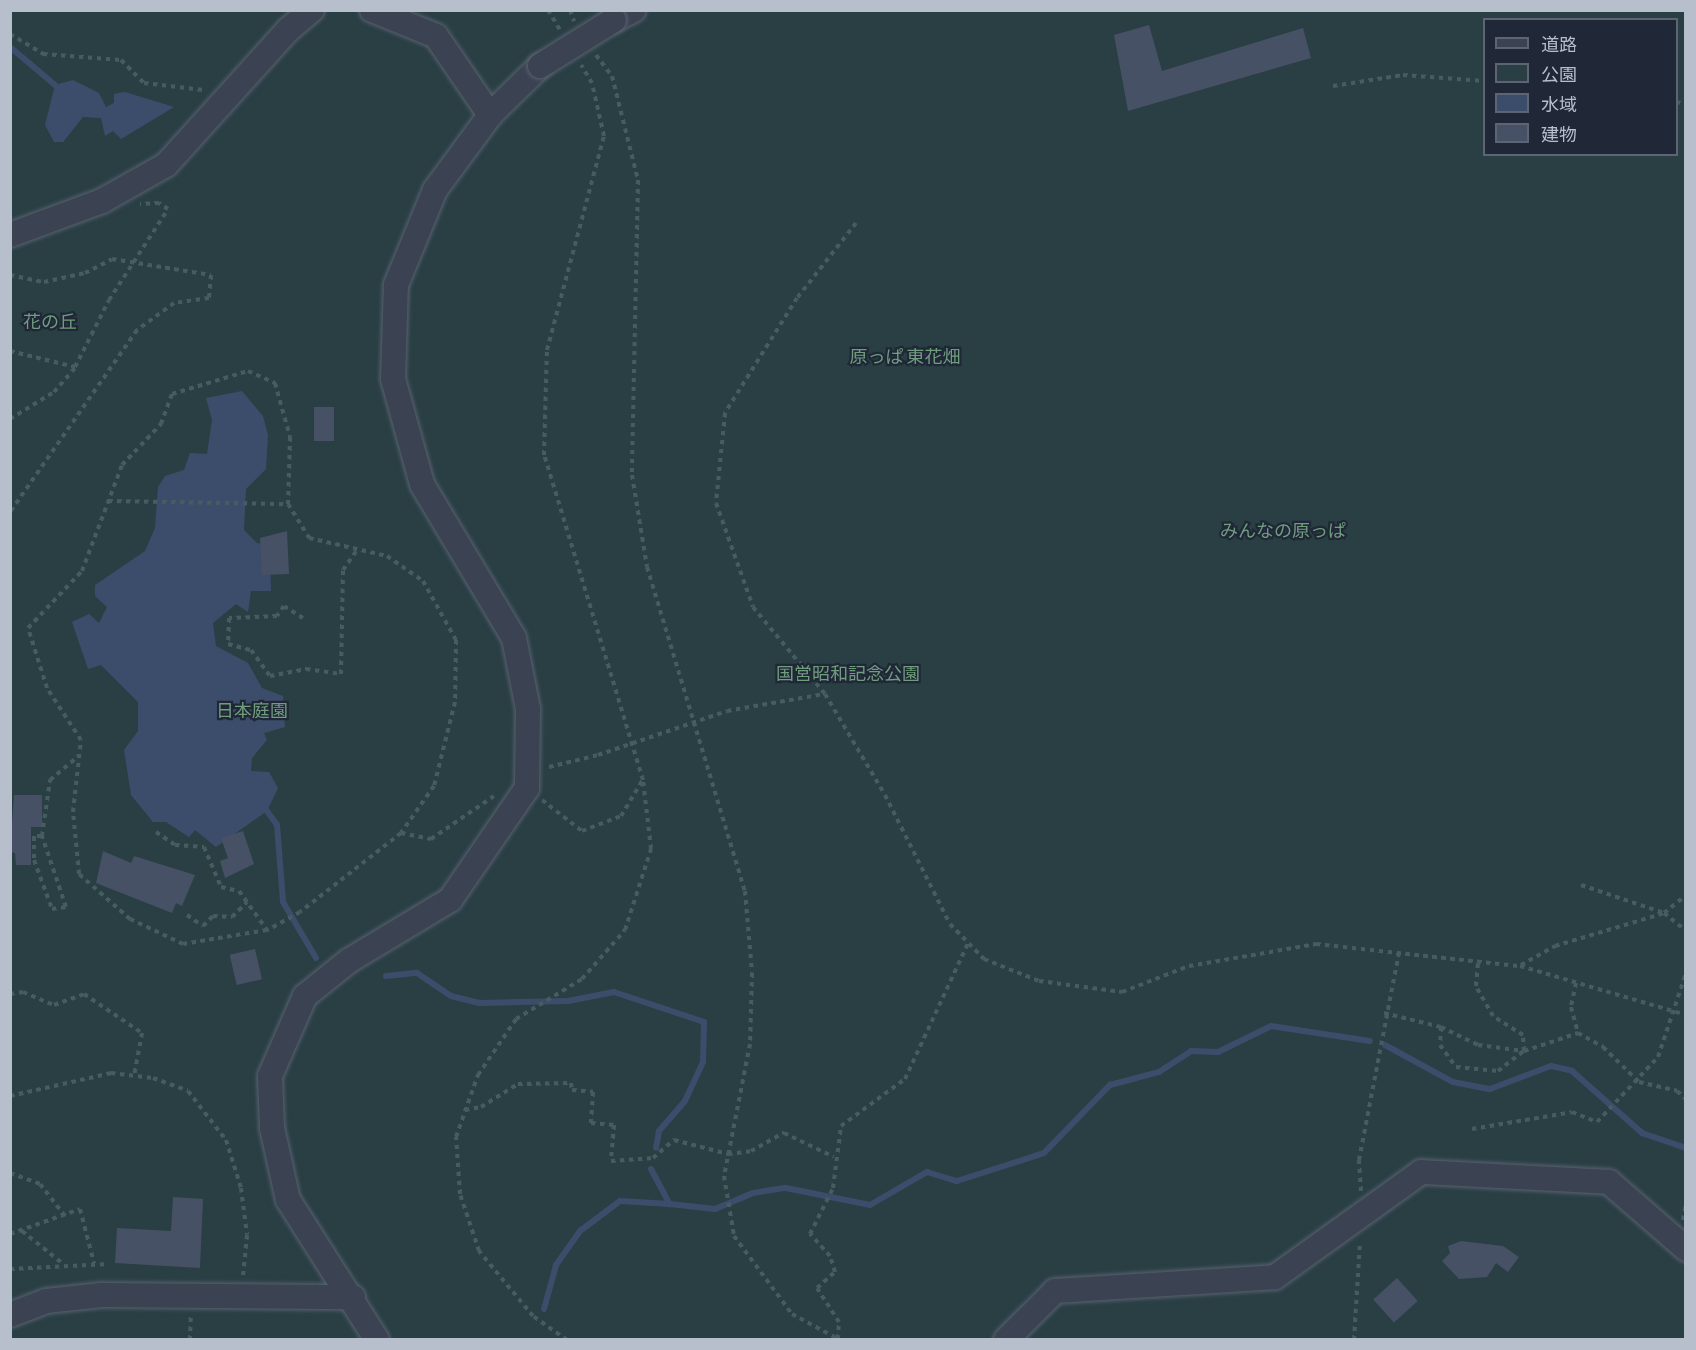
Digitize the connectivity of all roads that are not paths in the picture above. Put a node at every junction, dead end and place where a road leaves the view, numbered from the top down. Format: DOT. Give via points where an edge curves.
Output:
graph roads {
  1 [pos="312,10"];
  2 [pos="372,10"];
  3 [pos="624,15"];
  4 [pos="490,115"];
  5 [pos="10,235"];
  6 [pos="1686,1249"];
  7 [pos="353,1298"];
  8 [pos="10,1315"];
  9 [pos="377,1340"];
  10 [pos="1006,1340"];
  1 -- 5 [label="street" via="166,165 127,187"];
  2 -- 4 [label="street" via="436,36"];
  3 -- 4 [label="street, bridge" via="540,66"];
  4 -- 7 [label="street" via="435,190 396,285 393,379 422,484 514,639 528,709 525,789 450,900 350,960 305,996 270,1076 272,1128 288,1200"];
  6 -- 10 [label="street" via="1609,1182 1421,1172 1275,1277 1055,1291"];
  7 -- 8 [label="street" via="102,1295 46,1301"];
  7 -- 9 [label="street"];
}
